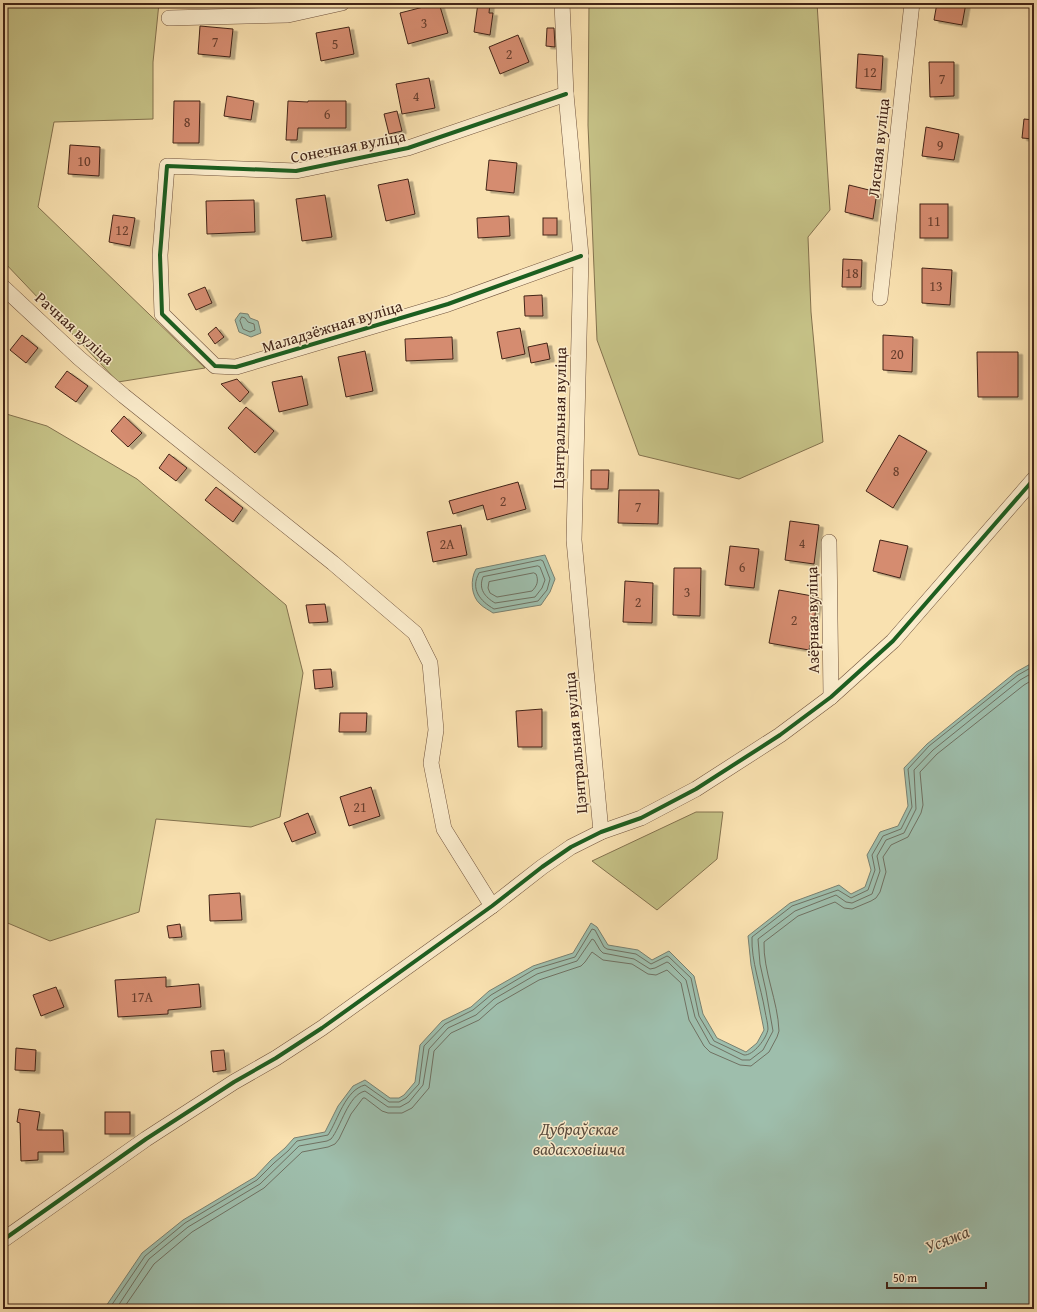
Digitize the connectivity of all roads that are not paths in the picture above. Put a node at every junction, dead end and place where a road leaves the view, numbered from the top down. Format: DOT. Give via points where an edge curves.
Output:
graph roads {
  1 [pos="342,3"];
  2 [pos="562,3"];
  3 [pos="912,3"];
  4 [pos="169,18"];
  5 [pos="566,94"];
  6 [pos="160,255"];
  7 [pos="581,256"];
  8 [pos="3,287"];
  9 [pos="880,298"];
  10 [pos="1034,479"];
  11 [pos="829,542"];
  12 [pos="831,697"];
  13 [pos="601,832"];
  14 [pos="492,906"];
  15 [pos="3,1240"];
  1 -- 4 [label="street" via="288,15"];
  2 -- 5 [label="street, Цэнтральная вуліца"];
  3 -- 9 [label="street, Лясная вуліца"];
  5 -- 6 [label="street, Сонечная вуліца" via="408,148 296,171 167,166"];
  5 -- 7 [label="street, Цэнтральная вуліца"];
  6 -- 7 [label="street, Маладзёжная вуліца" via="162,314 215,366 236,368 448,304"];
  7 -- 13 [label="street, Цэнтральная вуліца" via="574,540"];
  8 -- 14 [label="street, Рачная вуліца" via="124,396 333,563 415,633 430,663 436,730 431,763 444,828"];
  10 -- 12 [label="street" via="893,641"];
  11 -- 12 [label="street, Азёрная вуліца"];
  12 -- 13 [label="street" via="780,735 696,789 641,818"];
  13 -- 14 [label="street" via="542,866"];
  14 -- 15 [label="street" via="322,1028 146,1139"];
}
